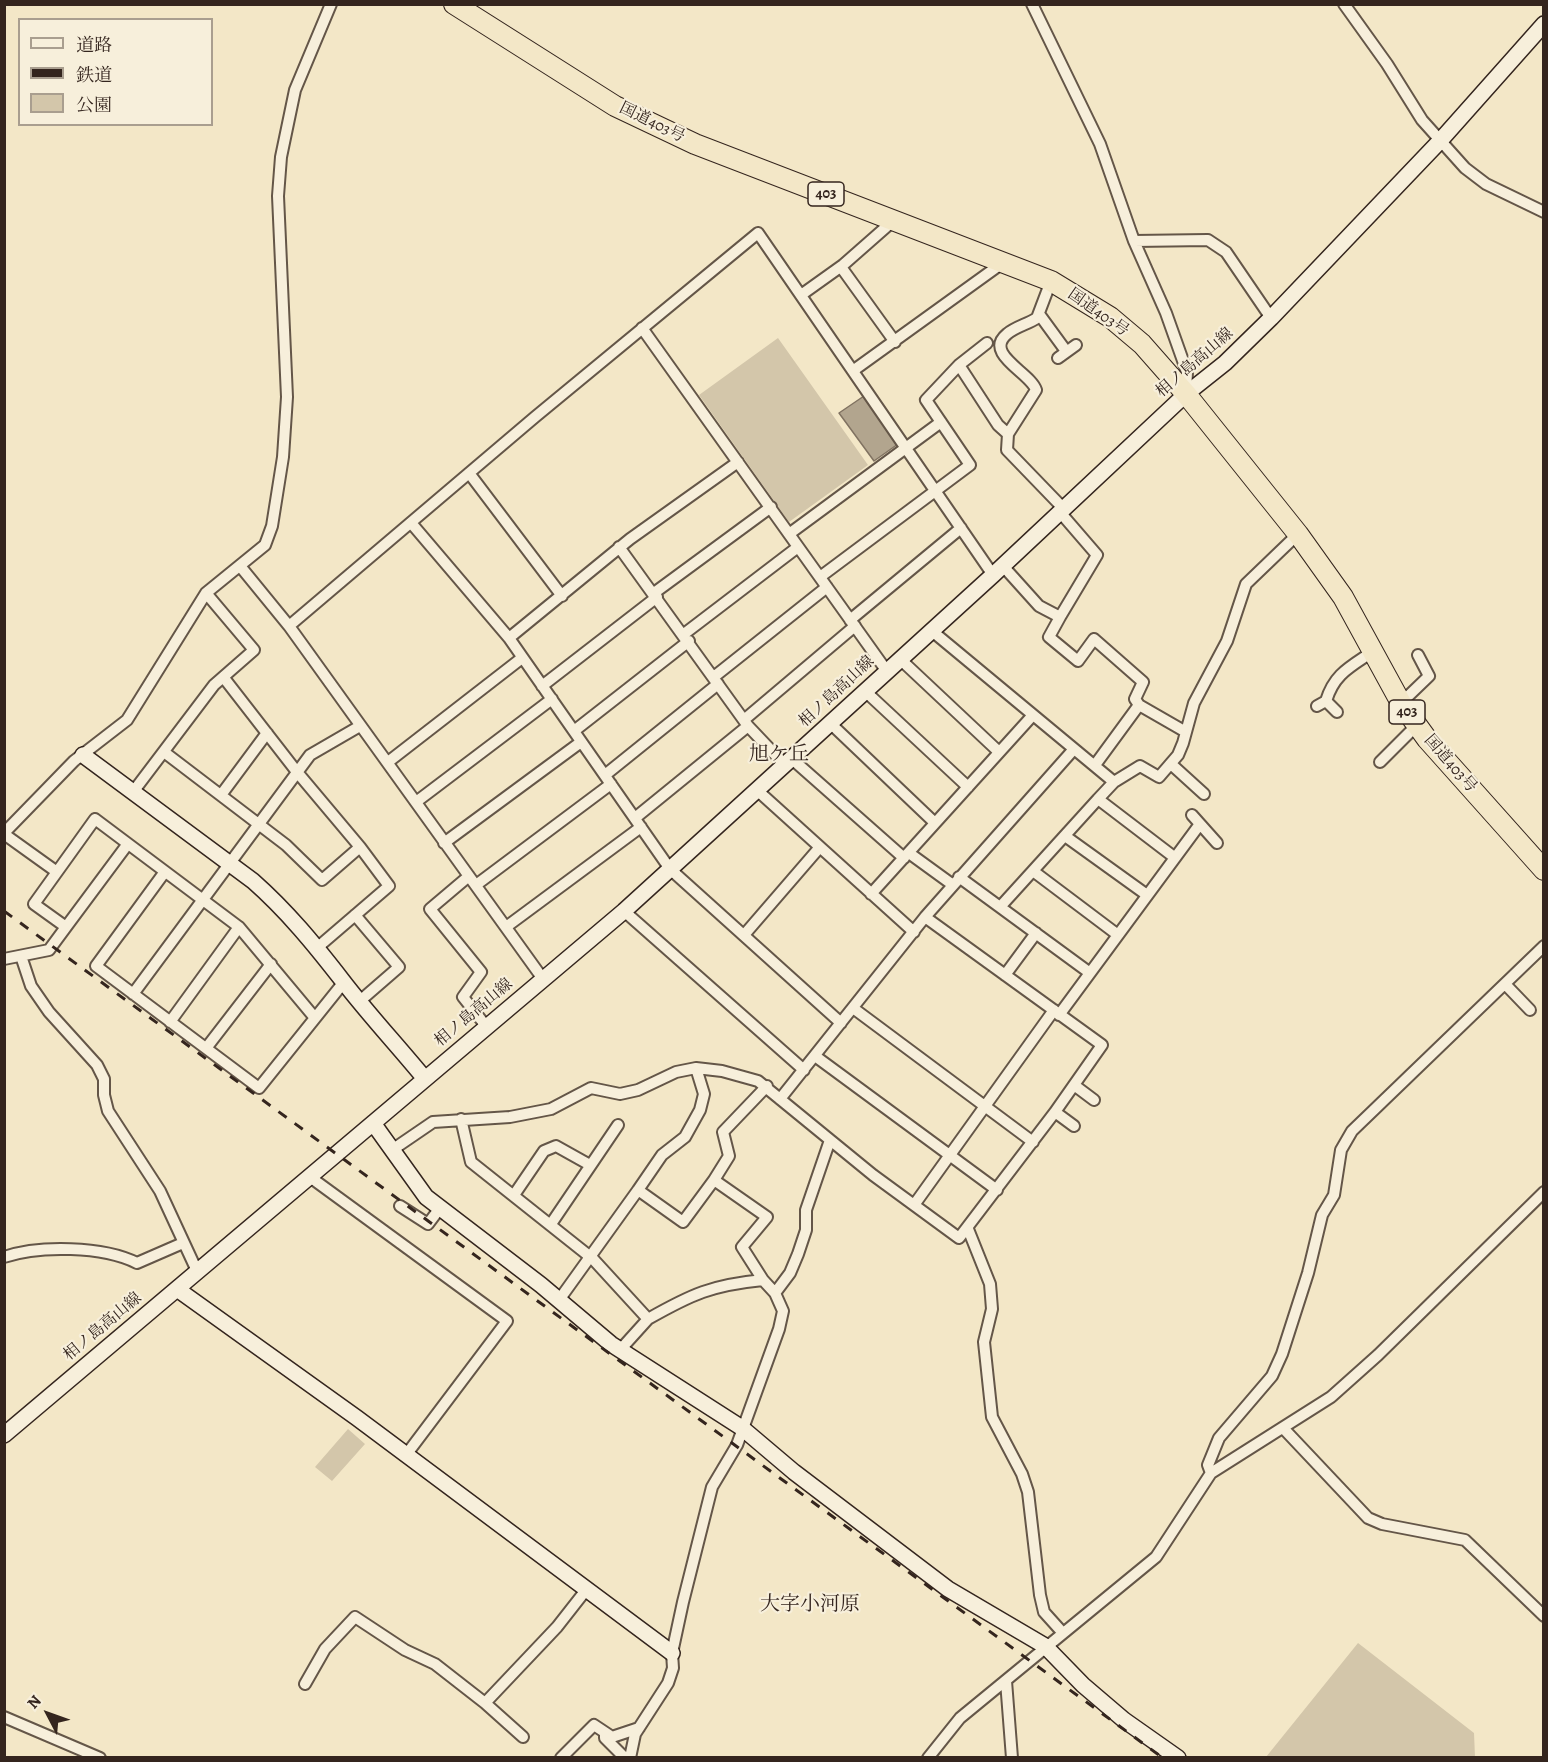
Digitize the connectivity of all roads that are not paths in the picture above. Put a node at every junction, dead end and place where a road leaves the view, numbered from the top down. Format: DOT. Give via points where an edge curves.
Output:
graph roads {
  1 [pos="331,4"];
  2 [pos="453,4"];
  3 [pos="1032,4"];
  4 [pos="1344,4"];
  5 [pos="1544,24"];
  6 [pos="1439,142"];
  7 [pos="1544,212"];
  8 [pos="893,221"];
  9 [pos="1134,241"];
  10 [pos="1001,264"];
  11 [pos="841,267"];
  12 [pos="1051,281"];
  13 [pos="801,295"];
  14 [pos="1039,314"];
  15 [pos="1271,318"];
  16 [pos="642,328"];
  17 [pos="895,342"];
  18 [pos="987,343"];
  19 [pos="1067,351"];
  20 [pos="959,366"];
  21 [pos="854,370"];
  22 [pos="1186,394"];
  23 [pos="941,422"];
  24 [pos="1008,434"];
  25 [pos="905,447"];
  26 [pos="738,462"];
  27 [pos="469,473"];
  28 [pos="935,489"];
  29 [pos="771,507"];
  30 [pos="1061,510"];
  31 [pos="412,524"];
  32 [pos="961,528"];
  33 [pos="789,534"];
  34 [pos="1298,534"];
  35 [pos="619,547"];
  36 [pos="798,547"];
  37 [pos="240,566"];
  38 [pos="998,570"];
  39 [pos="820,577"];
  40 [pos="827,587"];
  41 [pos="207,593"];
  42 [pos="655,595"];
  43 [pos="562,596"];
  44 [pos="1060,617"];
  45 [pos="853,623"];
  46 [pos="289,626"];
  47 [pos="932,631"];
  48 [pos="687,637"];
  49 [pos="509,638"];
  50 [pos="1372,652"];
  51 [pos="1418,655"];
  52 [pos="522,658"];
  53 [pos="900,659"];
  54 [pos="886,670"];
  55 [pos="224,678"];
  56 [pos="716,680"];
  57 [pos="542,686"];
  58 [pos="865,691"];
  59 [pos="552,699"];
  60 [pos="1401,703"];
  61 [pos="1139,705"];
  62 [pos="1337,712"];
  63 [pos="1033,715"];
  64 [pos="746,722"];
  65 [pos="830,723"];
  66 [pos="1417,725"];
  67 [pos="360,726"];
  68 [pos="574,731"];
  69 [pos="1186,732"];
  70 [pos="267,733"];
  71 [pos="581,742"];
  72 [pos="1074,749"];
  73 [pos="164,752"];
  74 [pos="999,753"];
  75 [pos="83,755"];
  76 [pos="388,762"];
  77 [pos="788,762"];
  78 [pos="1380,762"];
  79 [pos="1171,764"];
  80 [pos="1095,765"];
  81 [pos="297,772"];
  82 [pos="608,779"];
  83 [pos="1114,782"];
  84 [pos="968,787"];
  85 [pos="758,791"];
  86 [pos="133,792"];
  87 [pos="1204,794"];
  88 [pos="221,795"];
  89 [pos="1098,799"];
  90 [pos="416,802"];
  91 [pos="1192,815"];
  92 [pos="638,822"];
  93 [pos="935,823"];
  94 [pos="259,824"];
  95 [pos="1200,824"];
  96 [pos="4,833"];
  97 [pos="1065,836"];
  98 [pos="444,843"];
  99 [pos="1217,843"];
  100 [pos="127,845"];
  101 [pos="360,847"];
  102 [pos="820,847"];
  103 [pos="906,855"];
  104 [pos="1174,857"];
  105 [pos="230,863"];
  106 [pos="670,869"];
  107 [pos="1544,870"];
  108 [pos="1033,871"];
  109 [pos="57,872"];
  110 [pos="164,873"];
  111 [pos="473,880"];
  112 [pos="956,881"];
  113 [pos="871,894"];
  114 [pos="1147,895"];
  115 [pos="203,900"];
  116 [pos="1000,907"];
  117 [pos="624,910"];
  118 [pos="355,915"];
  119 [pos="925,918"];
  120 [pos="66,927"];
  121 [pos="239,927"];
  122 [pos="506,927"];
  123 [pos="914,932"];
  124 [pos="1036,933"];
  125 [pos="744,935"];
  126 [pos="1118,935"];
  127 [pos="1544,946"];
  128 [pos="318,948"];
  129 [pos="21,956"];
  130 [pos="4,959"];
  131 [pos="271,964"];
  132 [pos="1090,973"];
  133 [pos="1005,975"];
  134 [pos="543,979"];
  135 [pos="344,982"];
  136 [pos="1505,984"];
  137 [pos="133,994"];
  138 [pos="361,1000"];
  139 [pos="853,1008"];
  140 [pos="1530,1010"];
  141 [pos="1057,1012"];
  142 [pos="315,1018"];
  143 [pos="170,1022"];
  144 [pos="841,1023"];
  145 [pos="486,1026"];
  146 [pos="207,1047"];
  147 [pos="815,1056"];
  148 [pos="696,1068"];
  149 [pos="804,1070"];
  150 [pos="425,1079"];
  151 [pos="1074,1085"];
  152 [pos="766,1086"];
  153 [pos="780,1099"];
  154 [pos="1094,1100"];
  155 [pos="985,1106"];
  156 [pos="1055,1112"];
  157 [pos="461,1119"];
  158 [pos="373,1123"];
  159 [pos="618,1125"];
  160 [pos="1074,1126"];
  161 [pos="830,1140"];
  162 [pos="1033,1142"];
  163 [pos="392,1150"];
  164 [pos="950,1155"];
  165 [pos="590,1165"];
  166 [pos="310,1177"];
  167 [pos="714,1180"];
  168 [pos="638,1190"];
  169 [pos="997,1190"];
  170 [pos="1544,1192"];
  171 [pos="513,1195"];
  172 [pos="914,1205"];
  173 [pos="399,1206"];
  174 [pos="440,1208"];
  175 [pos="551,1224"];
  176 [pos="968,1229"];
  177 [pos="183,1243"];
  178 [pos="590,1256"];
  179 [pos="4,1257"];
  180 [pos="197,1271"];
  181 [pos="763,1280"];
  182 [pos="177,1289"];
  183 [pos="775,1293"];
  184 [pos="559,1300"];
  185 [pos="648,1320"];
  186 [pos="620,1350"];
  187 [pos="742,1428"];
  188 [pos="1284,1429"];
  189 [pos="4,1436"];
  190 [pos="406,1455"];
  191 [pos="1211,1473"];
  192 [pos="586,1590"];
  193 [pos="1544,1616"];
  194 [pos="1062,1632"];
  195 [pos="1045,1646"];
  196 [pos="672,1653"];
  197 [pos="1006,1681"];
  198 [pos="305,1684"];
  199 [pos="486,1703"];
  200 [pos="4,1717"];
  201 [pos="639,1728"];
  202 [pos="604,1733"];
  203 [pos="523,1737"];
  204 [pos="99,1757"];
  205 [pos="561,1758"];
  206 [pos="624,1758"];
  207 [pos="630,1758"];
  208 [pos="928,1758"];
  209 [pos="1012,1758"];
  210 [pos="1178,1758"];
  1 -- 37 [label="street" via="296,90 281,157 278,196 287,397 283,457 269,536 265,545"];
  2 -- 8 [label="highway, 国道403号 / 403" via="615,106 695,144"];
  3 -- 9 [label="street" via="1100,144"];
  4 -- 6 [label="street"];
  5 -- 6 [label="street, 相ノ島高山線"];
  6 -- 7 [label="street" via="1486,184"];
  6 -- 15 [label="street, 相ノ島高山線"];
  8 -- 10 [label="highway, 国道403号 / 403"];
  8 -- 11 [label="street"];
  9 -- 15 [label="street" via="1208,240 1226,252"];
  9 -- 22 [label="street" via="1166,312 1187,372"];
  10 -- 12 [label="highway, 国道403号 / 403"];
  10 -- 17 [label="street"];
  11 -- 13 [label="street"];
  11 -- 17 [label="street"];
  12 -- 14 [label="street"];
  12 -- 22 [label="highway, 国道403号 / 403" via="1110,317 1142,344"];
  13 -- 16 [label="street" via="758,233"];
  13 -- 21 [label="street"];
  14 -- 19 [label="street"];
  14 -- 24 [label="street" via="1001,341 1005,358 1034,382 1036,390"];
  15 -- 22 [label="street, 相ノ島高山線"];
  16 -- 26 [label="street"];
  16 -- 27 [label="street"];
  17 -- 21 [label="street"];
  18 -- 20 [label="street"];
  20 -- 23 [label="street" via="926,400"];
  20 -- 24 [label="street"];
  21 -- 25 [label="street"];
  22 -- 30 [label="street, 相ノ島高山線"];
  22 -- 34 [label="highway, 国道403号 / 403"];
  23 -- 25 [label="street"];
  23 -- 28 [label="street" via="970,465"];
  24 -- 30 [label="street" via="1007,450"];
  25 -- 28 [label="street"];
  25 -- 33 [label="street"];
  26 -- 29 [label="street"];
  26 -- 35 [label="street"];
  27 -- 31 [label="street"];
  27 -- 43 [label="street"];
  28 -- 32 [label="street"];
  28 -- 39 [label="street"];
  29 -- 33 [label="street"];
  29 -- 42 [label="street"];
  30 -- 38 [label="street, 相ノ島高山線"];
  30 -- 44 [label="street" via="1097,555"];
  31 -- 46 [label="street"];
  31 -- 49 [label="street"];
  32 -- 38 [label="street"];
  32 -- 45 [label="street"];
  33 -- 36 [label="street"];
  34 -- 50 [label="highway, 国道403号 / 403" via="1343,597"];
  34 -- 69 [label="street" via="1246,584 1227,640 1204,679"];
  35 -- 42 [label="street"];
  35 -- 43 [label="street"];
  36 -- 39 [label="street"];
  36 -- 48 [label="street"];
  37 -- 41 [label="street"];
  37 -- 46 [label="street"];
  38 -- 44 [label="street" via="1039,606"];
  38 -- 47 [label="street, 相ノ島高山線"];
  39 -- 40 [label="street"];
  40 -- 45 [label="street"];
  40 -- 56 [label="street"];
  41 -- 55 [label="street" via="254,650"];
  41 -- 75 [label="street" via="127,720"];
  42 -- 48 [label="street"];
  42 -- 57 [label="street"];
  43 -- 49 [label="street"];
  44 -- 61 [label="street" via="1047,641 1078,661 1094,639 1143,682 1135,699"];
  45 -- 54 [label="street"];
  45 -- 64 [label="street"];
  46 -- 67 [label="street"];
  47 -- 53 [label="street, 相ノ島高山線"];
  47 -- 63 [label="street"];
  48 -- 56 [label="street"];
  48 -- 68 [label="street"];
  49 -- 52 [label="street"];
  50 -- 60 [label="highway, 国道403号 / 403"];
  50 -- 62 [label="street" via="1331,684 1322,703"];
  51 -- 60 [label="street" via="1429,676"];
  52 -- 57 [label="street"];
  52 -- 76 [label="street"];
  53 -- 54 [label="street, 相ノ島高山線"];
  53 -- 74 [label="street"];
  54 -- 58 [label="street, 相ノ島高山線"];
  55 -- 70 [label="street"];
  55 -- 73 [label="street" via="214,685"];
  56 -- 64 [label="street"];
  56 -- 82 [label="street"];
  57 -- 59 [label="street"];
  58 -- 65 [label="street, 相ノ島高山線"];
  58 -- 84 [label="street"];
  59 -- 68 [label="street"];
  59 -- 90 [label="street"];
  60 -- 66 [label="highway, 国道403号 / 403"];
  61 -- 69 [label="street"];
  61 -- 80 [label="street"];
  63 -- 72 [label="street"];
  63 -- 74 [label="street"];
  64 -- 77 [label="street"];
  64 -- 92 [label="street"];
  65 -- 77 [label="street, 相ノ島高山線"];
  65 -- 93 [label="street"];
  66 -- 78 [label="street"];
  66 -- 107 [label="highway, 国道403号 / 403"];
  67 -- 76 [label="street"];
  67 -- 81 [label="street" via="310,755"];
  68 -- 71 [label="street"];
  69 -- 79 [label="street"];
  70 -- 81 [label="street"];
  70 -- 88 [label="street"];
  71 -- 82 [label="street"];
  71 -- 98 [label="street"];
  72 -- 80 [label="street"];
  72 -- 112 [label="street"];
  73 -- 86 [label="street"];
  73 -- 88 [label="street"];
  74 -- 84 [label="street"];
  75 -- 86 [label="street"];
  75 -- 96 [label="street"];
  76 -- 90 [label="street"];
  77 -- 85 [label="street, 相ノ島高山線"];
  77 -- 103 [label="street"];
  79 -- 83 [label="street" via="1159,777 1140,766"];
  79 -- 87 [label="street"];
  80 -- 83 [label="street"];
  81 -- 94 [label="street"];
  81 -- 101 [label="street"];
  82 -- 92 [label="street"];
  82 -- 111 [label="street"];
  83 -- 89 [label="street"];
  84 -- 93 [label="street"];
  85 -- 102 [label="street"];
  85 -- 106 [label="street, 相ノ島高山線"];
  86 -- 105 [label="street"];
  88 -- 94 [label="street"];
  89 -- 97 [label="street"];
  89 -- 104 [label="street"];
  90 -- 98 [label="street"];
  91 -- 95 [label="street"];
  92 -- 106 [label="street"];
  92 -- 122 [label="street"];
  93 -- 103 [label="street"];
  94 -- 101 [label="street" via="322,880"];
  94 -- 105 [label="street"];
  95 -- 99 [label="street"];
  95 -- 104 [label="street"];
  96 -- 109 [label="street"];
  97 -- 108 [label="street"];
  97 -- 114 [label="street"];
  98 -- 111 [label="street"];
  100 -- 109 [label="street" via="94,819"];
  100 -- 110 [label="street"];
  100 -- 120 [label="street"];
  101 -- 118 [label="street" via="389,886"];
  102 -- 113 [label="street"];
  102 -- 125 [label="street"];
  103 -- 112 [label="street"];
  103 -- 113 [label="street"];
  104 -- 114 [label="street"];
  105 -- 115 [label="street"];
  105 -- 128 [label="street" via="279,904"];
  106 -- 117 [label="street, 相ノ島高山線"];
  106 -- 125 [label="street"];
  108 -- 116 [label="street"];
  108 -- 126 [label="street"];
  109 -- 120 [label="street" via="34,904"];
  110 -- 115 [label="street"];
  110 -- 137 [label="street" via="96,966"];
  111 -- 122 [label="street"];
  111 -- 145 [label="street" via="430,909 481,972 463,998"];
  112 -- 116 [label="street"];
  112 -- 119 [label="street"];
  113 -- 123 [label="street"];
  114 -- 126 [label="street"];
  115 -- 121 [label="street"];
  115 -- 137 [label="street"];
  116 -- 124 [label="street"];
  117 -- 134 [label="street, 相ノ島高山線"];
  117 -- 149 [label="street"];
  118 -- 128 [label="street"];
  118 -- 138 [label="street" via="399,967"];
  119 -- 123 [label="street"];
  119 -- 133 [label="street"];
  120 -- 129 [label="street" via="49,950"];
  121 -- 131 [label="street"];
  121 -- 143 [label="street"];
  122 -- 134 [label="street"];
  123 -- 139 [label="street"];
  124 -- 132 [label="street"];
  124 -- 133 [label="street"];
  125 -- 144 [label="street"];
  126 -- 132 [label="street"];
  127 -- 136 [label="street"];
  128 -- 135 [label="street"];
  129 -- 130 [label="street"];
  129 -- 177 [label="street" via="31,986 49,1012 97,1065 104,1079 108,1111 160,1191"];
  131 -- 142 [label="street"];
  131 -- 146 [label="street"];
  132 -- 141 [label="street"];
  133 -- 141 [label="street"];
  134 -- 145 [label="street, 相ノ島高山線"];
  135 -- 138 [label="street"];
  135 -- 142 [label="street"];
  136 -- 140 [label="street"];
  136 -- 191 [label="street" via="1352,1131 1341,1150 1334,1195 1322,1215 1282,1354 1272,1376 1219,1438 1208,1465"];
  137 -- 143 [label="street"];
  138 -- 150 [label="street"];
  139 -- 144 [label="street"];
  139 -- 155 [label="street"];
  141 -- 151 [label="street" via="1102,1045"];
  141 -- 155 [label="street"];
  142 -- 146 [label="street" via="259,1088"];
  143 -- 146 [label="street"];
  144 -- 147 [label="street"];
  145 -- 150 [label="street, 相ノ島高山線"];
  147 -- 149 [label="street"];
  147 -- 164 [label="street"];
  148 -- 152 [label="street" via="758,1080"];
  148 -- 157 [label="street" via="620,1094 591,1089 551,1109 510,1117"];
  148 -- 168 [label="street" via="704,1094 700,1110 685,1137 662,1155"];
  149 -- 153 [label="street"];
  150 -- 158 [label="street, 相ノ島高山線"];
  151 -- 154 [label="street"];
  151 -- 156 [label="street"];
  152 -- 153 [label="street"];
  152 -- 167 [label="street" via="723,1132 729,1156"];
  153 -- 161 [label="street"];
  155 -- 162 [label="street"];
  155 -- 164 [label="street"];
  156 -- 160 [label="street"];
  156 -- 162 [label="street"];
  157 -- 163 [label="street" via="433,1122"];
  157 -- 171 [label="street" via="471,1162"];
  158 -- 163 [label="street"];
  158 -- 166 [label="street, 相ノ島高山線"];
  159 -- 165 [label="street"];
  161 -- 172 [label="street"];
  161 -- 183 [label="street" via="806,1210 806,1230 798,1254"];
  162 -- 169 [label="street"];
  163 -- 174 [label="street" via="426,1197"];
  164 -- 169 [label="street"];
  164 -- 172 [label="street"];
  165 -- 171 [label="street" via="556,1146 544,1151"];
  165 -- 175 [label="street"];
  166 -- 180 [label="street, 相ノ島高山線"];
  166 -- 190 [label="street" via="507,1321"];
  167 -- 168 [label="street" via="684,1222"];
  167 -- 181 [label="street" via="766,1217 742,1247"];
  168 -- 178 [label="street"];
  169 -- 176 [label="street"];
  170 -- 188 [label="street" via="1378,1355 1331,1397"];
  171 -- 175 [label="street"];
  172 -- 176 [label="street" via="959,1239"];
  173 -- 174 [label="street" via="428,1224"];
  174 -- 184 [label="street"];
  175 -- 178 [label="street"];
  176 -- 194 [label="street" via="990,1284 992,1309 984,1342 992,1417 1028,1492 1044,1612"];
  177 -- 179 [label="street" via="136,1263 90,1251 41,1250"];
  177 -- 180 [label="street"];
  178 -- 184 [label="street"];
  178 -- 185 [label="street"];
  180 -- 182 [label="street, 相ノ島高山線"];
  181 -- 183 [label="street"];
  181 -- 185 [label="street" via="723,1284 685,1298"];
  182 -- 189 [label="street, 相ノ島高山線"];
  182 -- 190 [label="street"];
  183 -- 187 [label="street" via="783,1311 779,1329"];
  184 -- 186 [label="street"];
  185 -- 186 [label="street"];
  186 -- 187 [label="street"];
  187 -- 195 [label="street" via="948,1589"];
  187 -- 196 [label="street" via="737,1445 711,1487"];
  188 -- 191 [label="street"];
  188 -- 193 [label="street" via="1368,1518 1465,1540"];
  190 -- 192 [label="street"];
  191 -- 194 [label="street" via="1156,1557"];
  192 -- 196 [label="street"];
  192 -- 199 [label="street"];
  194 -- 195 [label="street"];
  195 -- 197 [label="street"];
  195 -- 210 [label="street" via="1099,1699"];
  196 -- 201 [label="street" via="668,1683"];
  197 -- 208 [label="street" via="960,1718"];
  197 -- 209 [label="street"];
  198 -- 199 [label="street" via="325,1649 355,1617 405,1650 435,1664"];
  199 -- 203 [label="street"];
  200 -- 204 [label="street"];
  201 -- 202 [label="street" via="612,1737"];
  201 -- 207 [label="street"];
  202 -- 205 [label="street" via="594,1725"];
  202 -- 206 [label="street"];
}
